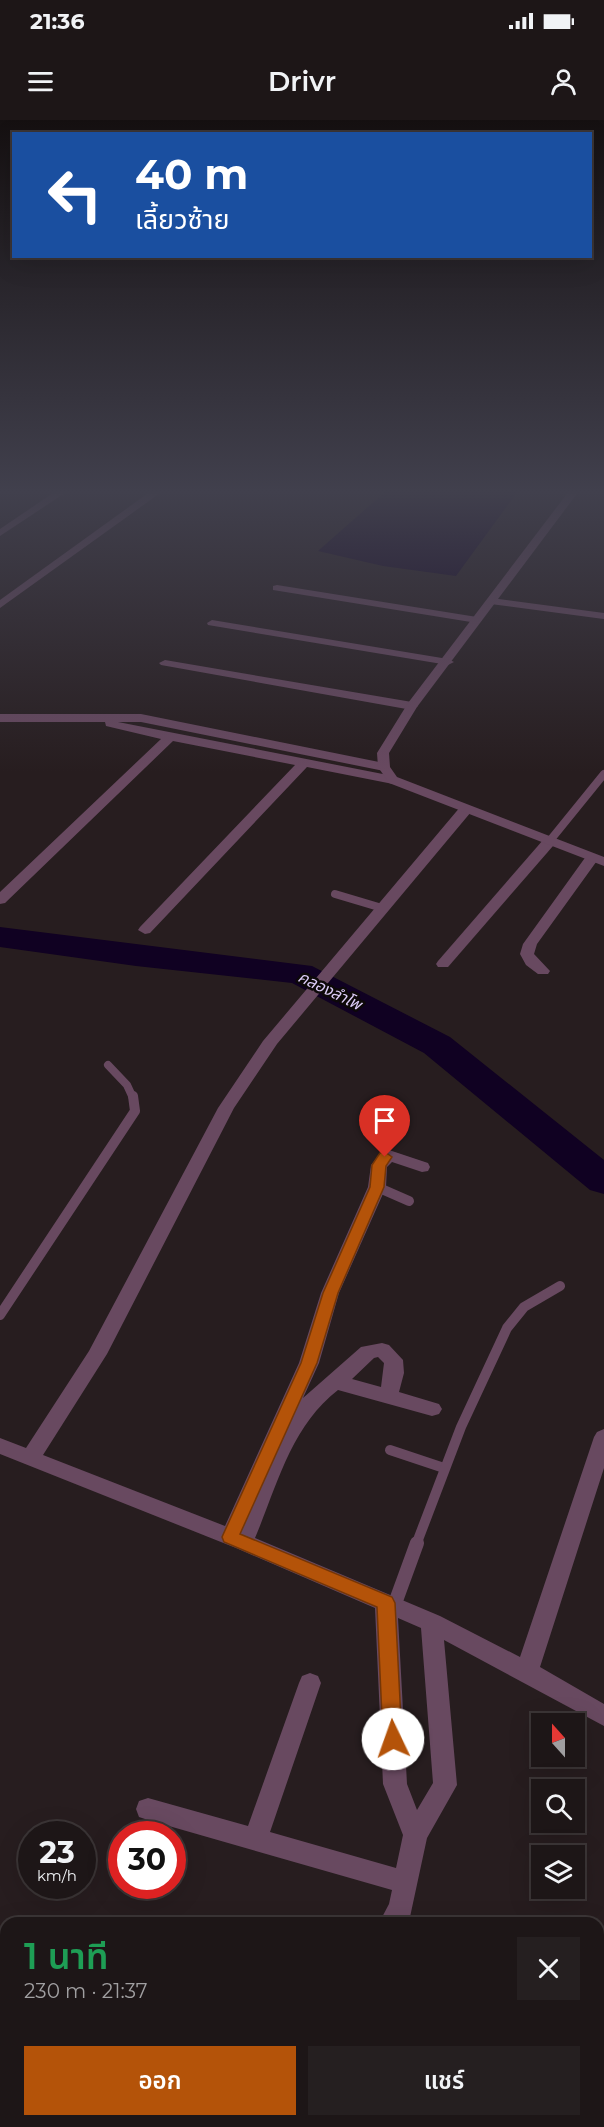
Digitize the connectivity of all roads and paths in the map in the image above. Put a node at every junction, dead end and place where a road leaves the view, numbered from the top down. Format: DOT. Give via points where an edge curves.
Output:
graph roads {
  1 [pos="28,585"];
  2 [pos="503,585"];
  3 [pos="277,588"];
  4 [pos="491,601"];
  5 [pos="0,605"];
  6 [pos="604,616"];
  7 [pos="477,620"];
  8 [pos="212,623"];
  9 [pos="448,662"];
  10 [pos="165,663"];
  11 [pos="412,706"];
  12 [pos="92,717"];
  13 [pos="0,718"];
  14 [pos="170,737"];
  15 [pos="303,763"];
  16 [pos="384,767"];
  17 [pos="604,774"];
  18 [pos="393,780"];
  19 [pos="466,809"];
  20 [pos="548,843"];
  21 [pos="598,860"];
  22 [pos="334,894"];
  23 [pos="0,900"];
  24 [pos="382,908"];
  25 [pos="145,930"];
  26 [pos="443,964"];
  27 [pos="543,971"];
  28 [pos="108,1065"];
  29 [pos="422,1167"];
  30 [pos="377,1187"];
  31 [pos="409,1201"];
  32 [pos="560,1286"];
  33 [pos="0,1315"];
  34 [pos="335,1382"];
  35 [pos="388,1396"];
  36 [pos="432,1409"];
  37 [pos="604,1437"];
  38 [pos="0,1446"];
  39 [pos="390,1450"];
  40 [pos="31,1457"];
  41 [pos="444,1468"];
  42 [pos="237,1539"];
  43 [pos="390,1605"];
  44 [pos="432,1623"];
  45 [pos="527,1671"];
  46 [pos="310,1683"];
  47 [pos="604,1716"];
  48 [pos="148,1809"];
  49 [pos="415,1835"];
  50 [pos="255,1839"];
  51 [pos="406,1882"];
  52 [pos="396,1917"];
  1 -- 5 [label="street"];
  2 -- 4 [label="street"];
  3 -- 7 [label="street"];
  4 -- 6 [label="lane"];
  4 -- 7 [label="street"];
  7 -- 9 [label="street"];
  8 -- 9 [label="street"];
  9 -- 11 [label="street"];
  10 -- 11 [label="street"];
  11 -- 16 [label="street" via="383,753"];
  12 -- 13 [label="street"];
  12 -- 14 [label="street"];
  12 -- 16 [label="street" via="141,718"];
  14 -- 15 [label="street"];
  14 -- 23 [label="street"];
  15 -- 18 [label="street"];
  15 -- 25 [label="street"];
  16 -- 18 [label="street"];
  17 -- 20 [label="lane"];
  18 -- 19 [label="street"];
  19 -- 20 [label="street"];
  19 -- 24 [label="street"];
  20 -- 21 [label="street"];
  20 -- 26 [label="street"];
  21 -- 27 [label="street" via="530,944 527,954"];
  22 -- 24 [label="lane"];
  24 -- 40 [label="street" via="271,1041 226,1108 97,1354"];
  28 -- 33 [label="lane" via="130,1089 135,1111"];
  29 -- 30 [label="street" via="385,1157 379,1165"];
  30 -- 31 [label="lane"];
  30 -- 42 [label="street" via="330,1293 306,1371"];
  32 -- 41 [label="lane" via="516,1314 474,1396"];
  34 -- 35 [label="street"];
  34 -- 35 [label="street" via="368,1352 382,1350 393,1360"];
  34 -- 42 [label="street" via="302,1414"];
  35 -- 36 [label="street"];
  37 -- 45 [label="street"];
  38 -- 40 [label="street"];
  39 -- 41 [label="lane"];
  40 -- 42 [label="street"];
  41 -- 43 [label="lane"];
  42 -- 43 [label="street"];
  43 -- 44 [label="street"];
  43 -- 49 [label="street" via="395,1784"];
  44 -- 45 [label="street"];
  44 -- 49 [label="street" via="445,1785"];
  45 -- 47 [label="street"];
  46 -- 50 [label="street"];
  48 -- 50 [label="street"];
  49 -- 51 [label="street"];
  50 -- 51 [label="street"];
  51 -- 52 [label="street"];
}
